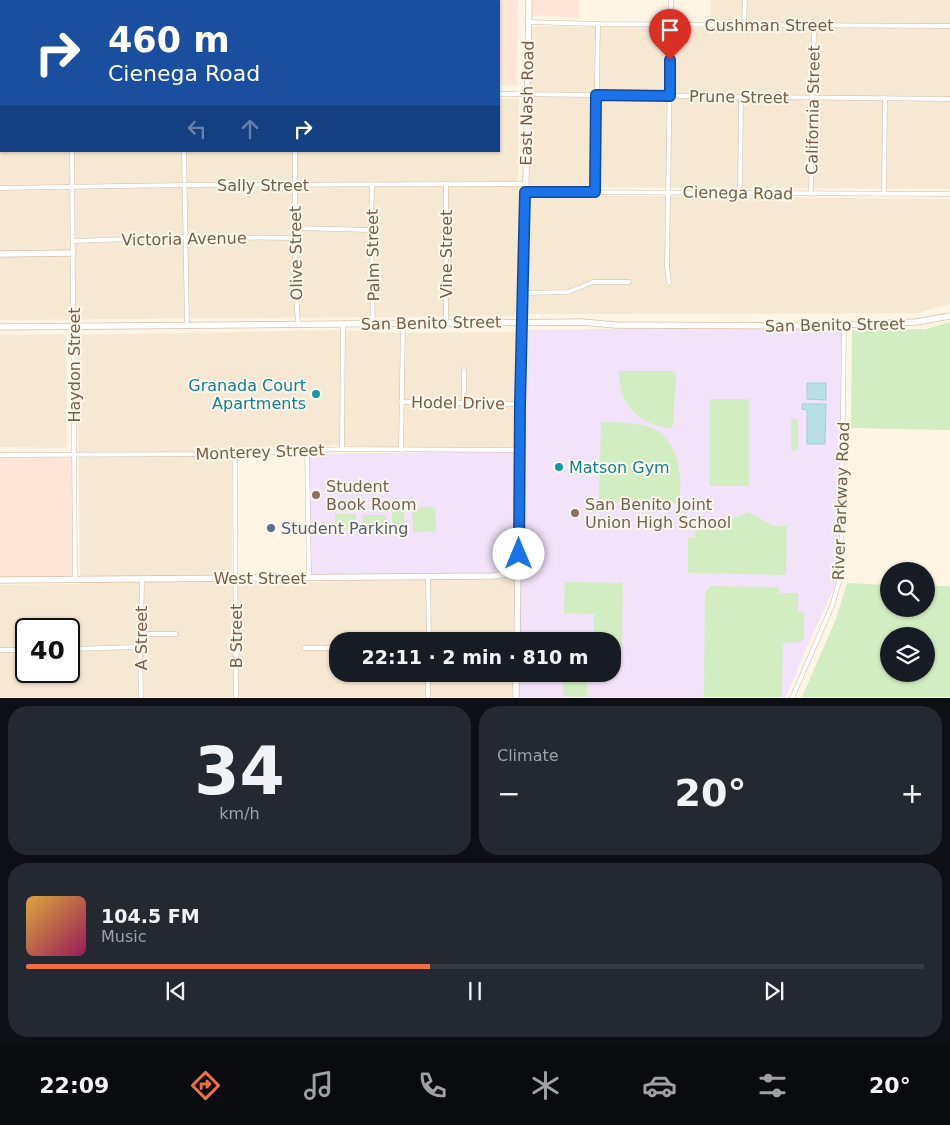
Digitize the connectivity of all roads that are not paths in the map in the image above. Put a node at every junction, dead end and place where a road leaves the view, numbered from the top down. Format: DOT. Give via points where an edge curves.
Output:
graph roads {
  1 [pos="529,0"];
  2 [pos="670,0"];
  3 [pos="745,0"];
  4 [pos="528,22"];
  5 [pos="598,24"];
  6 [pos="670,24"];
  7 [pos="744,24"];
  8 [pos="814,25"];
  9 [pos="950,26"];
  10 [pos="500,94"];
  11 [pos="527,95"];
  12 [pos="596,95"];
  13 [pos="670,96"];
  14 [pos="741,97"];
  15 [pos="812,97"];
  16 [pos="885,98"];
  17 [pos="950,99"];
  18 [pos="72,152"];
  19 [pos="184,152"];
  20 [pos="295,152"];
  21 [pos="446,184"];
  22 [pos="525,184"];
  23 [pos="184,185"];
  24 [pos="295,185"];
  25 [pos="372,186"];
  26 [pos="72,187"];
  27 [pos="0,188"];
  28 [pos="525,192"];
  29 [pos="595,192"];
  30 [pos="668,192"];
  31 [pos="740,193"];
  32 [pos="811,194"];
  33 [pos="884,194"];
  34 [pos="950,194"];
  35 [pos="296,228"];
  36 [pos="371,230"];
  37 [pos="185,237"];
  38 [pos="296,238"];
  39 [pos="73,241"];
  40 [pos="73,253"];
  41 [pos="0,254"];
  42 [pos="629,282"];
  43 [pos="669,283"];
  44 [pos="524,293"];
  45 [pos="950,316"];
  46 [pos="523,322"];
  47 [pos="446,323"];
  48 [pos="298,324"];
  49 [pos="343,324"];
  50 [pos="374,324"];
  51 [pos="402,324"];
  52 [pos="844,325"];
  53 [pos="0,326"];
  54 [pos="187,326"];
  55 [pos="73,327"];
  56 [pos="464,370"];
  57 [pos="401,402"];
  58 [pos="464,403"];
  59 [pos="516,404"];
  60 [pos="342,449"];
  61 [pos="307,450"];
  62 [pos="401,450"];
  63 [pos="520,450"];
  64 [pos="235,454"];
  65 [pos="0,455"];
  66 [pos="74,455"];
  67 [pos="519,572"];
  68 [pos="428,577"];
  69 [pos="236,578"];
  70 [pos="309,578"];
  71 [pos="0,580"];
  72 [pos="76,580"];
  73 [pos="142,580"];
  74 [pos="429,632"];
  75 [pos="517,632"];
  76 [pos="142,634"];
  77 [pos="176,634"];
  78 [pos="140,648"];
  79 [pos="304,648"];
  80 [pos="329,648"];
  81 [pos="80,649"];
  82 [pos="0,650"];
  83 [pos="15,650"];
  84 [pos="428,682"];
  85 [pos="516,682"];
  86 [pos="141,698"];
  87 [pos="236,698"];
  88 [pos="428,698"];
  89 [pos="516,698"];
  90 [pos="792,698"];
  1 -- 4 [label="street, East Nash Road"];
  2 -- 6 [label="street"];
  3 -- 7 [label="street"];
  4 -- 5 [label="street, Cushman Street"];
  4 -- 11 [label="street, East Nash Road"];
  5 -- 6 [label="street, Cushman Street"];
  5 -- 12 [label="street"];
  6 -- 7 [label="street, Cushman Street"];
  6 -- 13 [label="street"];
  7 -- 8 [label="street, Cushman Street"];
  8 -- 9 [label="street, Cushman Street"];
  8 -- 15 [label="street, California Street"];
  10 -- 11 [label="street, Prune Street"];
  11 -- 12 [label="street, Prune Street"];
  11 -- 22 [label="street, East Nash Road"];
  12 -- 13 [label="street, Prune Street"];
  12 -- 29 [label="street"];
  13 -- 14 [label="street, Prune Street"];
  13 -- 30 [label="street"];
  14 -- 15 [label="street, Prune Street"];
  14 -- 31 [label="street"];
  15 -- 16 [label="street, Prune Street"];
  15 -- 32 [label="street, California Street"];
  16 -- 17 [label="street, Prune Street"];
  16 -- 33 [label="street"];
  18 -- 26 [label="street, Haydon Street"];
  19 -- 23 [label="street"];
  20 -- 24 [label="street, Olive Street"];
  21 -- 22 [label="street, Sally Street"];
  21 -- 25 [label="street, Sally Street"];
  21 -- 47 [label="street, Vine Street"];
  22 -- 28 [label="street, East Nash Road"];
  23 -- 24 [label="street, Sally Street"];
  23 -- 26 [label="street, Sally Street"];
  23 -- 37 [label="street"];
  24 -- 25 [label="street, Sally Street"];
  24 -- 35 [label="street, Olive Street"];
  25 -- 36 [label="street, Palm Street"];
  26 -- 27 [label="street, Sally Street"];
  26 -- 39 [label="street, Haydon Street"];
  28 -- 29 [label="street, Cienega Road"];
  28 -- 44 [label="street, East Nash Road"];
  29 -- 30 [label="street, Cienega Road"];
  30 -- 31 [label="street, Cienega Road"];
  30 -- 43 [label="street"];
  31 -- 32 [label="street, Cienega Road"];
  32 -- 33 [label="street, Cienega Road"];
  33 -- 34 [label="street, Cienega Road"];
  35 -- 36 [label="street"];
  35 -- 38 [label="street, Olive Street"];
  36 -- 50 [label="street, Palm Street"];
  37 -- 38 [label="street, Victoria Avenue"];
  37 -- 39 [label="street, Victoria Avenue"];
  37 -- 54 [label="street"];
  38 -- 48 [label="street, Olive Street"];
  39 -- 40 [label="street, Haydon Street"];
  40 -- 41 [label="street"];
  40 -- 55 [label="street, Haydon Street"];
  42 -- 44 [label="street" via="593,282 568,292"];
  44 -- 46 [label="street, East Nash Road"];
  45 -- 52 [label="street, San Benito Street" via="916,322"];
  46 -- 47 [label="street, San Benito Street"];
  46 -- 52 [label="street, San Benito Street" via="762,327"];
  46 -- 63 [label="street, East Nash Road"];
  47 -- 51 [label="street, San Benito Street"];
  48 -- 49 [label="street, San Benito Street"];
  48 -- 54 [label="street, San Benito Street"];
  49 -- 50 [label="street, San Benito Street"];
  49 -- 60 [label="street"];
  50 -- 51 [label="street, San Benito Street"];
  51 -- 57 [label="street"];
  52 -- 90 [label="street, River Parkway Road" via="841,575 832,606"];
  53 -- 55 [label="street, San Benito Street"];
  54 -- 55 [label="street, San Benito Street"];
  55 -- 66 [label="street, Haydon Street"];
  56 -- 58 [label="street"];
  57 -- 58 [label="street, Hodel Drive"];
  57 -- 62 [label="street"];
  58 -- 59 [label="street, Hodel Drive"];
  60 -- 61 [label="street, Monterey Street"];
  60 -- 62 [label="street, Monterey Street"];
  61 -- 64 [label="street, Monterey Street"];
  61 -- 70 [label="street"];
  62 -- 63 [label="street, Monterey Street"];
  63 -- 67 [label="street, East Nash Road"];
  64 -- 66 [label="street, Monterey Street"];
  64 -- 69 [label="street, B Street"];
  65 -- 66 [label="street, Monterey Street"];
  66 -- 72 [label="street, Haydon Street"];
  67 -- 68 [label="street, West Street" via="494,576"];
  67 -- 75 [label="street, East Nash Road"];
  68 -- 70 [label="street, West Street"];
  68 -- 74 [label="street"];
  69 -- 70 [label="street, West Street"];
  69 -- 73 [label="street, West Street"];
  69 -- 87 [label="street, B Street"];
  71 -- 72 [label="street, West Street"];
  72 -- 73 [label="street, West Street"];
  73 -- 76 [label="street, A Street"];
  76 -- 77 [label="street"];
  76 -- 78 [label="street, A Street"];
  78 -- 81 [label="street"];
  78 -- 86 [label="street, A Street"];
  79 -- 80 [label="street"];
  82 -- 83 [label="street"];
  84 -- 88 [label="street"];
  85 -- 89 [label="street"];
}
